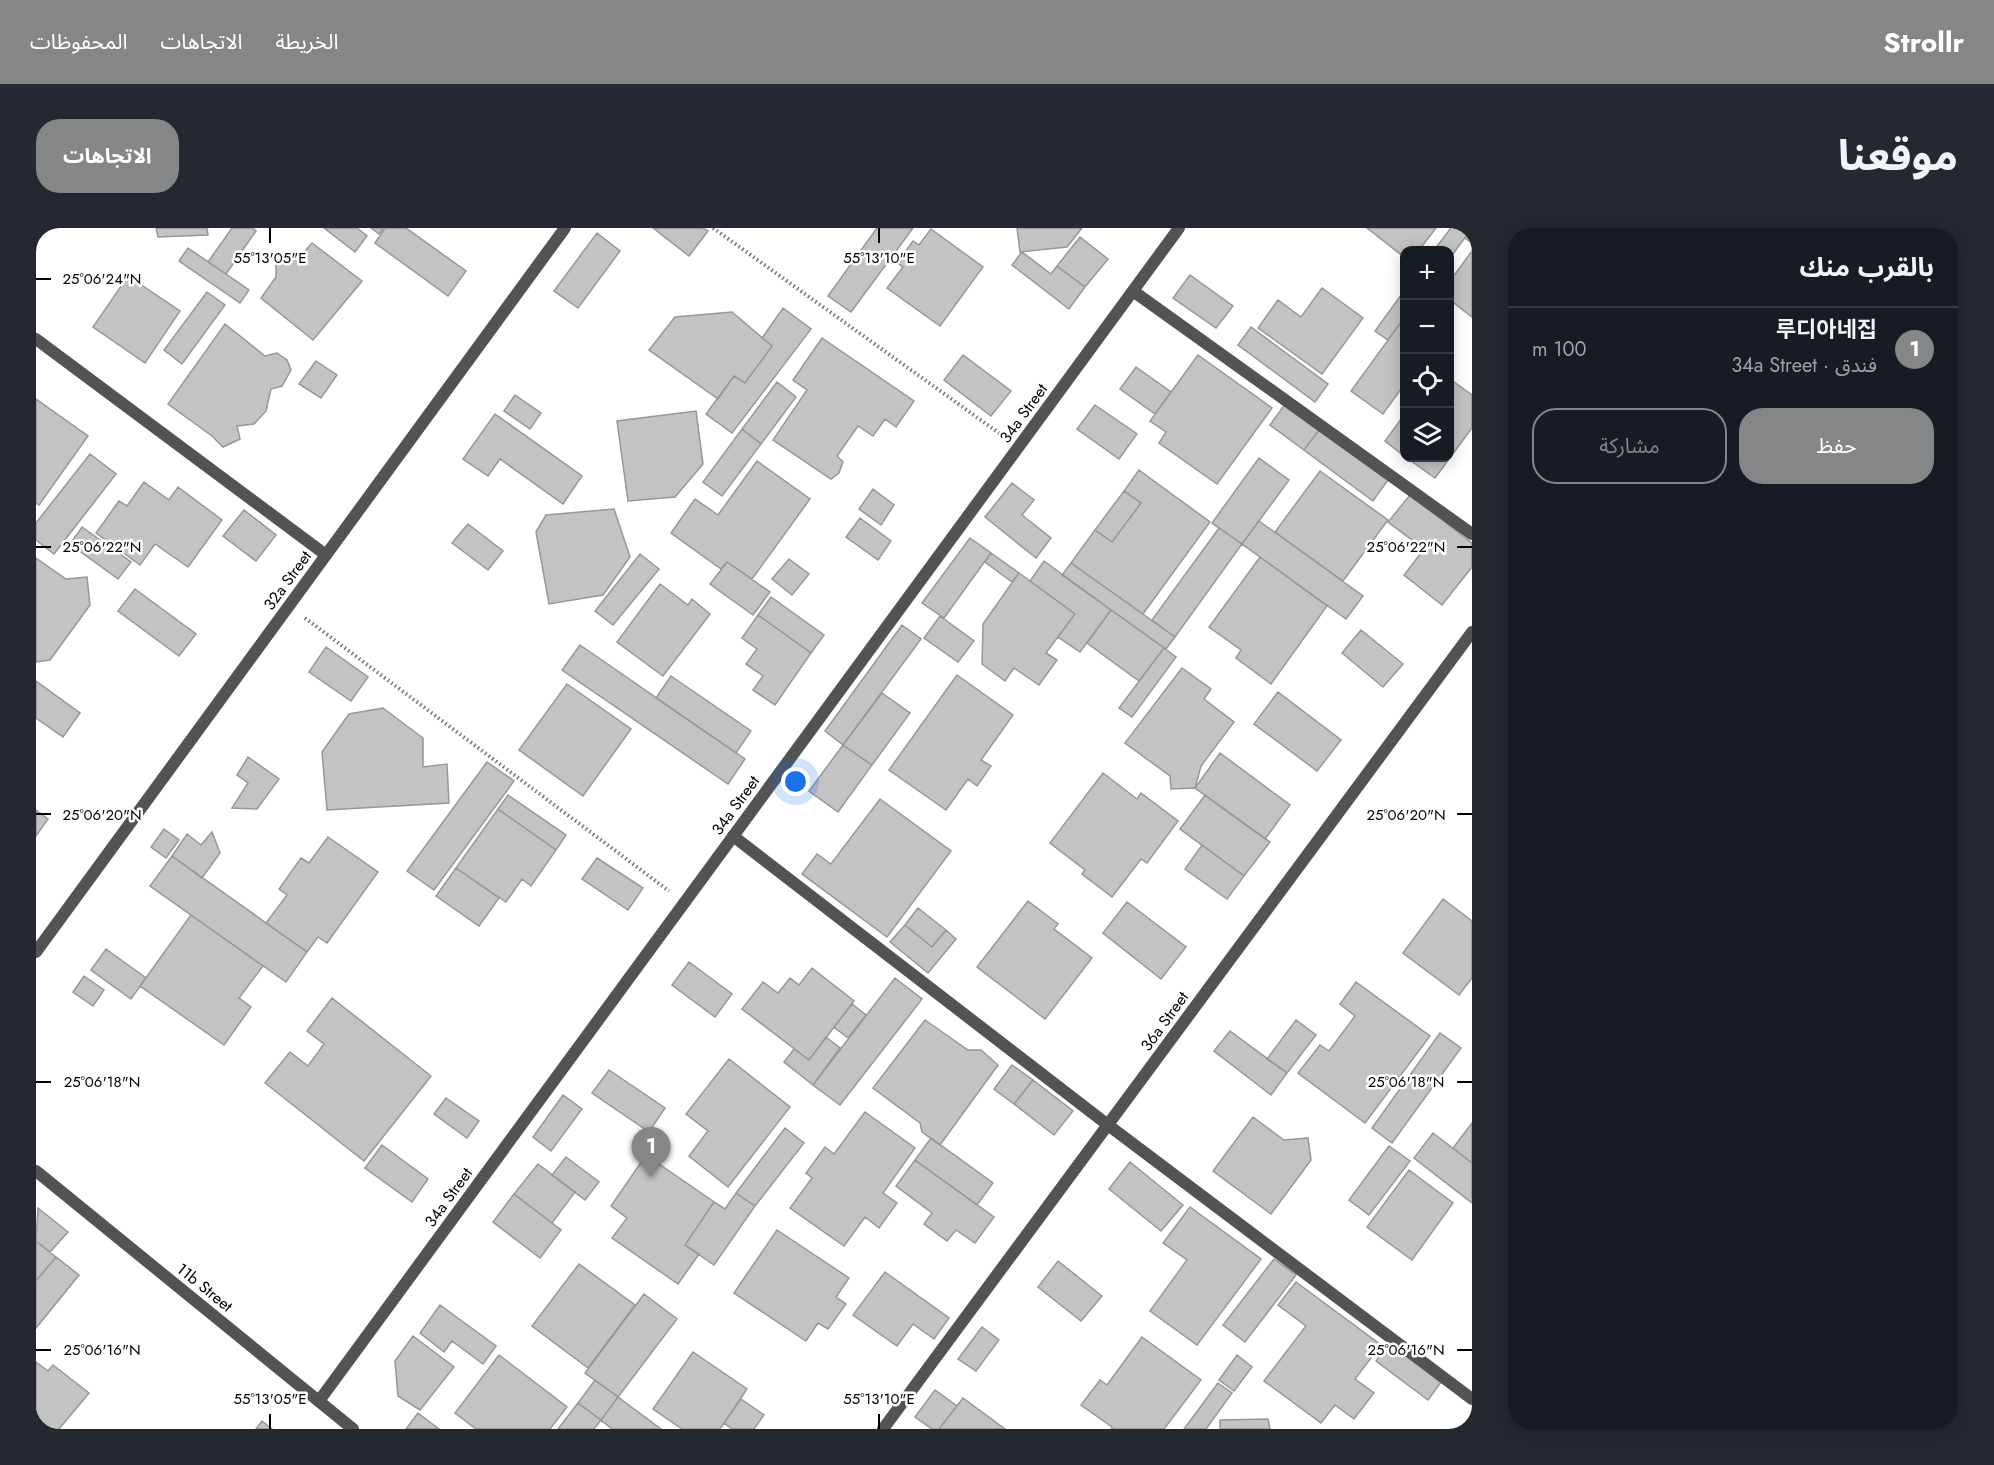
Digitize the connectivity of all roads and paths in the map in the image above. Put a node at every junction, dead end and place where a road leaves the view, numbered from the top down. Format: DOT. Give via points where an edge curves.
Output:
graph roads {
  1 [pos="565,228"];
  2 [pos="713,228"];
  3 [pos="1179,228"];
  4 [pos="1133,291"];
  5 [pos="36,339"];
  6 [pos="1018,447"];
  7 [pos="1472,534"];
  8 [pos="326,555"];
  9 [pos="289,606"];
  10 [pos="1472,632"];
  11 [pos="733,836"];
  12 [pos="684,902"];
  13 [pos="36,952"];
  14 [pos="1108,1125"];
  15 [pos="36,1171"];
  16 [pos="1472,1399"];
  17 [pos="319,1401"];
  18 [pos="353,1429"];
  19 [pos="883,1429"];
  1 -- 8 [label="street, 32a Street"];
  2 -- 6 [label="path"];
  3 -- 4 [label="street, 34a Street"];
  4 -- 6 [label="street, 34a Street"];
  4 -- 7 [label="street"];
  5 -- 8 [label="street"];
  6 -- 11 [label="street, 34a Street"];
  8 -- 9 [label="street, 32a Street"];
  9 -- 12 [label="path"];
  9 -- 13 [label="street, 32a Street"];
  10 -- 14 [label="street, 36a Street"];
  11 -- 12 [label="street, 34a Street"];
  11 -- 14 [label="street"];
  12 -- 17 [label="street, 34a Street"];
  14 -- 16 [label="street"];
  14 -- 19 [label="street, 36a Street"];
  15 -- 17 [label="street, 11b Street"];
  17 -- 18 [label="street, 11b Street"];
}
